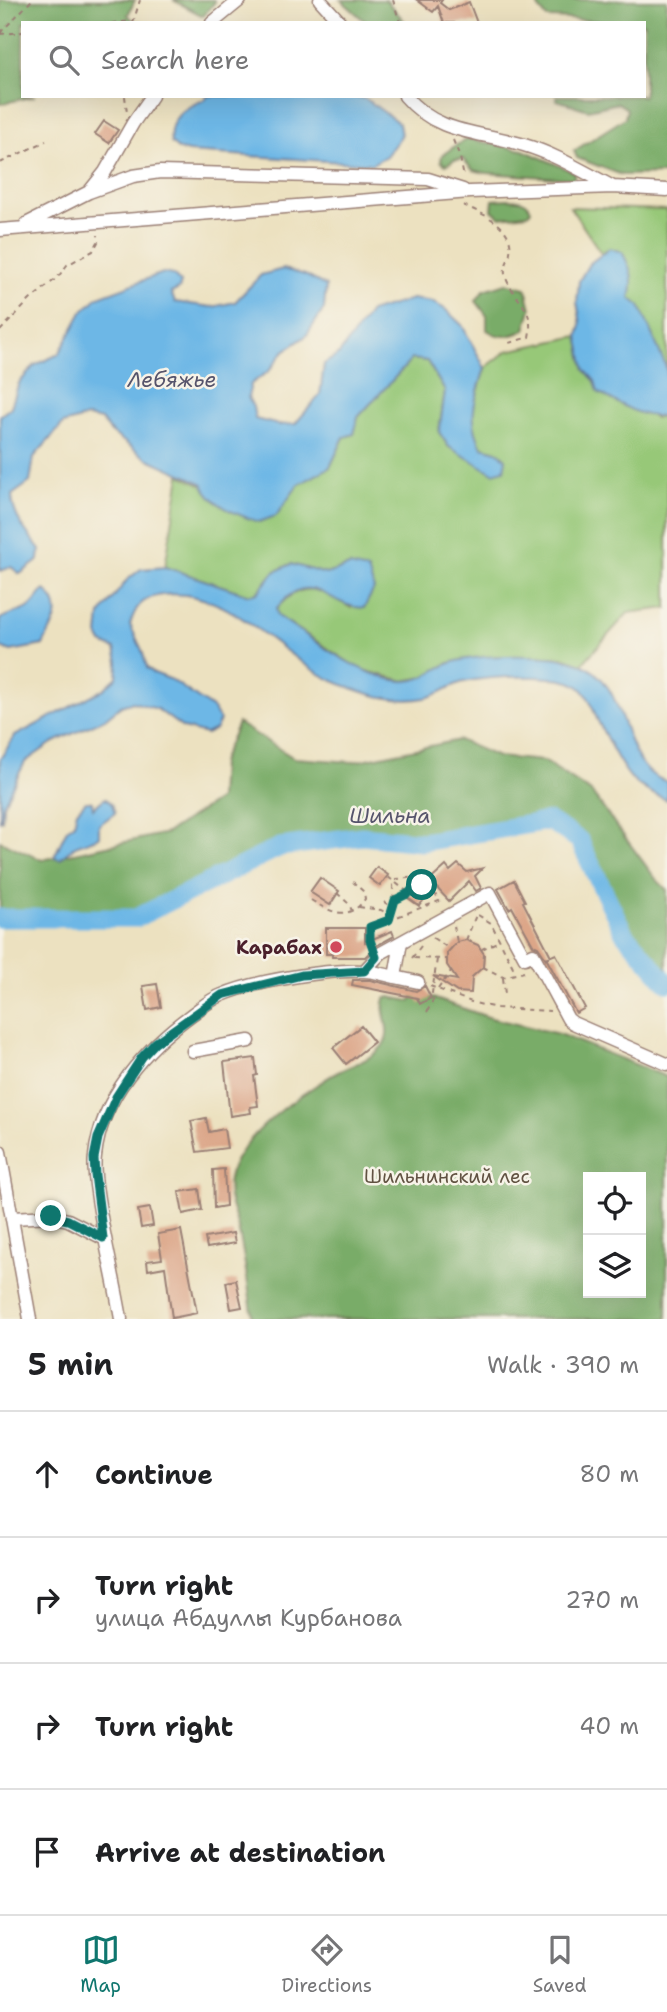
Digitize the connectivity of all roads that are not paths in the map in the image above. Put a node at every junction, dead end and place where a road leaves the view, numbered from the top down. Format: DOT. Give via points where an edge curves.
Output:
graph roads {
  1 [pos="240,0"];
  2 [pos="320,0"];
  3 [pos="214,21"];
  4 [pos="339,21"];
  5 [pos="151,98"];
  6 [pos="407,98"];
  7 [pos="613,187"];
  8 [pos="667,190"];
  9 [pos="89,192"];
  10 [pos="470,192"];
  11 [pos="20,227"];
  12 [pos="0,230"];
  13 [pos="401,942"];
  14 [pos="364,971"];
  15 [pos="395,977"];
  16 [pos="418,982"];
  17 [pos="249,1041"];
  18 [pos="194,1051"];
  19 [pos="667,1063"];
  20 [pos="0,1152"];
  21 [pos="12,1219"];
  22 [pos="103,1238"];
  23 [pos="30,1319"];
  24 [pos="121,1319"];
  1 -- 3 [label="street"];
  2 -- 4 [label="street"];
  5 -- 9 [label="street"];
  6 -- 7 [label="street" via="429,119 445,126 552,155"];
  7 -- 8 [label="street"];
  7 -- 10 [label="street"];
  9 -- 10 [label="street" via="132,176 220,172 428,179"];
  9 -- 11 [label="street"];
  10 -- 11 [label="street"];
  11 -- 12 [label="street"];
  13 -- 14 [label="street" via="376,957"];
  13 -- 15 [label="street"];
  13 -- 19 [label="street" via="461,916 490,893 525,958 533,954 573,1023"];
  14 -- 15 [label="street"];
  14 -- 22 [label="street" via="302,975 222,995 155,1043 116,1097 98,1138 94,1158"];
  15 -- 16 [label="street"];
  17 -- 18 [label="street"];
  20 -- 21 [label="street"];
  21 -- 22 [label="street" via="51,1216"];
  21 -- 23 [label="street"];
  22 -- 24 [label="street"];
}
